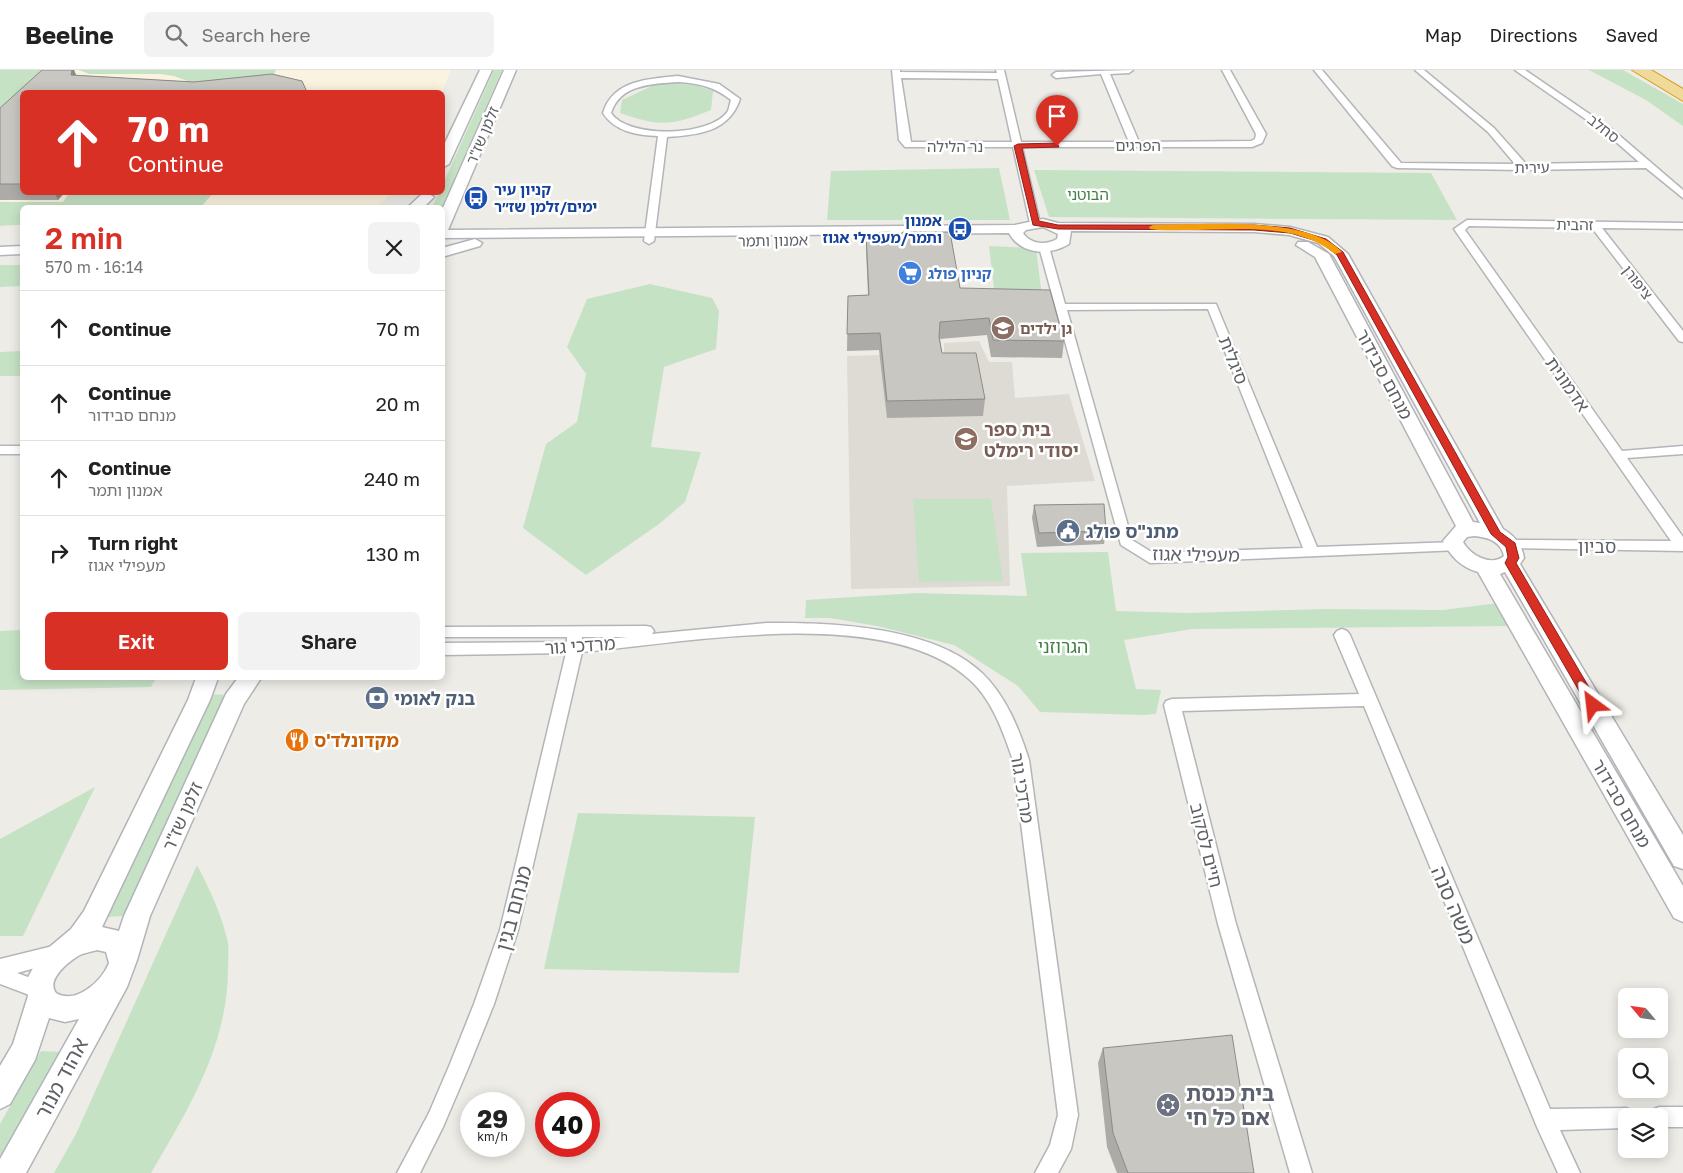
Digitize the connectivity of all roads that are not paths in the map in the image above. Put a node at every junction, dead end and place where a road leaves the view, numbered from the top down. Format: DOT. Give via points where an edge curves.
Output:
graph roads {
  1 [pos="486,70"];
  2 [pos="510,70"];
  3 [pos="1129,70"];
  4 [pos="1226,70"];
  5 [pos="1318,70"];
  6 [pos="1419,70"];
  7 [pos="1519,70"];
  8 [pos="1640,70"];
  9 [pos="1666,70"];
  10 [pos="897,72"];
  11 [pos="1001,73"];
  12 [pos="1106,73"];
  13 [pos="1056,74"];
  14 [pos="1683,81"];
  15 [pos="1683,96"];
  16 [pos="663,134"];
  17 [pos="1135,144"];
  18 [pos="1018,146"];
  19 [pos="445,158"];
  20 [pos="1648,165"];
  21 [pos="1523,167"];
  22 [pos="1683,195"];
  23 [pos="449,212"];
  24 [pos="445,221"];
  25 [pos="1035,223"];
  26 [pos="1467,223"];
  27 [pos="1594,224"];
  28 [pos="1683,226"];
  29 [pos="1018,233"];
  30 [pos="445,234"];
  31 [pos="1061,234"];
  32 [pos="1288,235"];
  33 [pos="650,236"];
  34 [pos="0,238"];
  35 [pos="20,238"];
  36 [pos="480,238"];
  37 [pos="445,243"];
  38 [pos="1044,247"];
  39 [pos="20,250"];
  40 [pos="0,251"];
  41 [pos="445,252"];
  42 [pos="1062,308"];
  43 [pos="1683,339"];
  44 [pos="0,450"];
  45 [pos="20,450"];
  46 [pos="1683,450"];
  47 [pos="1618,456"];
  48 [pos="1467,529"];
  49 [pos="1682,546"];
  50 [pos="1455,547"];
  51 [pos="1506,547"];
  52 [pos="1312,553"];
  53 [pos="1486,566"];
  54 [pos="445,632"];
  55 [pos="1342,635"];
  56 [pos="575,638"];
  57 [pos="445,649"];
  58 [pos="206,680"];
  59 [pos="248,680"];
  60 [pos="1367,700"];
  61 [pos="1683,858"];
  62 [pos="1683,910"];
  63 [pos="65,949"];
  64 [pos="0,968"];
  65 [pos="119,972"];
  66 [pos="0,975"];
  67 [pos="41,993"];
  68 [pos="0,1094"];
  69 [pos="1668,1117"];
  70 [pos="1683,1117"];
  71 [pos="1618,1118"];
  72 [pos="1544,1120"];
  73 [pos="9,1173"];
  74 [pos="408,1173"];
  75 [pos="1046,1173"];
  76 [pos="1301,1173"];
  77 [pos="1569,1173"];
  1 -- 19 [label="street, זלמן שז\"ר"];
  2 -- 23 [label="street, זלמן שז\"ר"];
  3 -- 12 [label="street"];
  4 -- 17 [label="street, הפרגים" via="1260,134 1258,141 1252,144"];
  5 -- 21 [label="street, עירית" via="1394,164"];
  6 -- 21 [label="street" via="1491,130"];
  7 -- 20 [label="street, סחלב" via="1610,132"];
  8 -- 15 [label="highway"];
  9 -- 14 [label="highway"];
  10 -- 11 [label="street"];
  10 -- 18 [label="street, נר הלילה" via="904,140 908,145"];
  11 -- 18 [label="street"];
  12 -- 13 [label="street"];
  12 -- 17 [label="street"];
  16 -- 16 [label="street" via="715,125 729,117 736,108 736,99 724,88 708,82 678,79 631,87 608,102 607,113 613,122 640,132"];
  16 -- 33 [label="street"];
  17 -- 18 [label="street, הפרגים"];
  18 -- 25 [label="street"];
  20 -- 21 [label="street, עירית"];
  20 -- 22 [label="street, סחלב"];
  23 -- 24 [label="street, זלמן שז\"ר"];
  23 -- 36 [label="street" via="455,225"];
  25 -- 29 [label="street"];
  25 -- 31 [label="street"];
  26 -- 27 [label="street, זהבית"];
  26 -- 47 [label="street, אדמונית" via="1459,229"];
  27 -- 28 [label="street, זהבית"];
  27 -- 43 [label="street, ציפורן"];
  29 -- 33 [label="street, אמנון ותמר"];
  29 -- 38 [label="street" via="1028,244"];
  30 -- 36 [label="street, אמנון ותמר"];
  31 -- 32 [label="street"];
  31 -- 38 [label="street" via="1052,247"];
  32 -- 48 [label="street, מנחם סבידור" via="1322,254"];
  32 -- 51 [label="street, מנחם סבידור" via="1323,240 1340,254"];
  33 -- 36 [label="street, אמנון ותמר"];
  34 -- 35 [label="street"];
  36 -- 37 [label="street, אמנון ותמר"];
  36 -- 41 [label="street"];
  38 -- 42 [label="street, מעפילי אגוז"];
  39 -- 40 [label="street"];
  42 -- 52 [label="street, סיגלית" via="1212,306"];
  42 -- 52 [label="street, מעפילי אגוז" via="1126,542 1150,558"];
  44 -- 45 [label="street"];
  46 -- 47 [label="street"];
  47 -- 49 [label="street, אדמונית"];
  48 -- 50 [label="street" via="1455,536"];
  48 -- 51 [label="street" via="1486,530"];
  49 -- 51 [label="street, סביון"];
  50 -- 52 [label="street, מעפילי אגוז"];
  50 -- 53 [label="street" via="1466,559"];
  51 -- 53 [label="street" via="1504,566"];
  51 -- 61 [label="street, מנחם סבידור"];
  53 -- 62 [label="street, מנחם סבידור"];
  54 -- 56 [label="street, מרדכי גור"];
  55 -- 60 [label="street, משה סנה"];
  56 -- 57 [label="street, מרדכי גור"];
  56 -- 74 [label="street, מנחם בגין" via="509,930 459,1066"];
  56 -- 75 [label="street, מרדכי גור" via="771,628 832,630 891,637 954,660 980,681 997,702 1010,727 1021,760 1068,1115 1060,1149"];
  58 -- 63 [label="street, זלמן שז\"ר" via="94,919"];
  59 -- 65 [label="street, זלמן שז\"ר" via="237,695 141,907"];
  60 -- 72 [label="street, משה סנה"];
  60 -- 76 [label="street, חיים לסקוב" via="1172,705 1228,924"];
  63 -- 64 [label="street"];
  63 -- 65 [label="street" via="87,939 102,937 116,942 121,947"];
  63 -- 67 [label="street" via="43,972"];
  65 -- 67 [label="street" via="100,996 73,1008 56,1008 48,1004"];
  65 -- 73 [label="street, אהוד מנור"];
  66 -- 67 [label="street"];
  67 -- 68 [label="street" via="25,1050"];
  69 -- 70 [label="street"];
  71 -- 72 [label="street"];
  72 -- 77 [label="street, משה סנה"];
}
